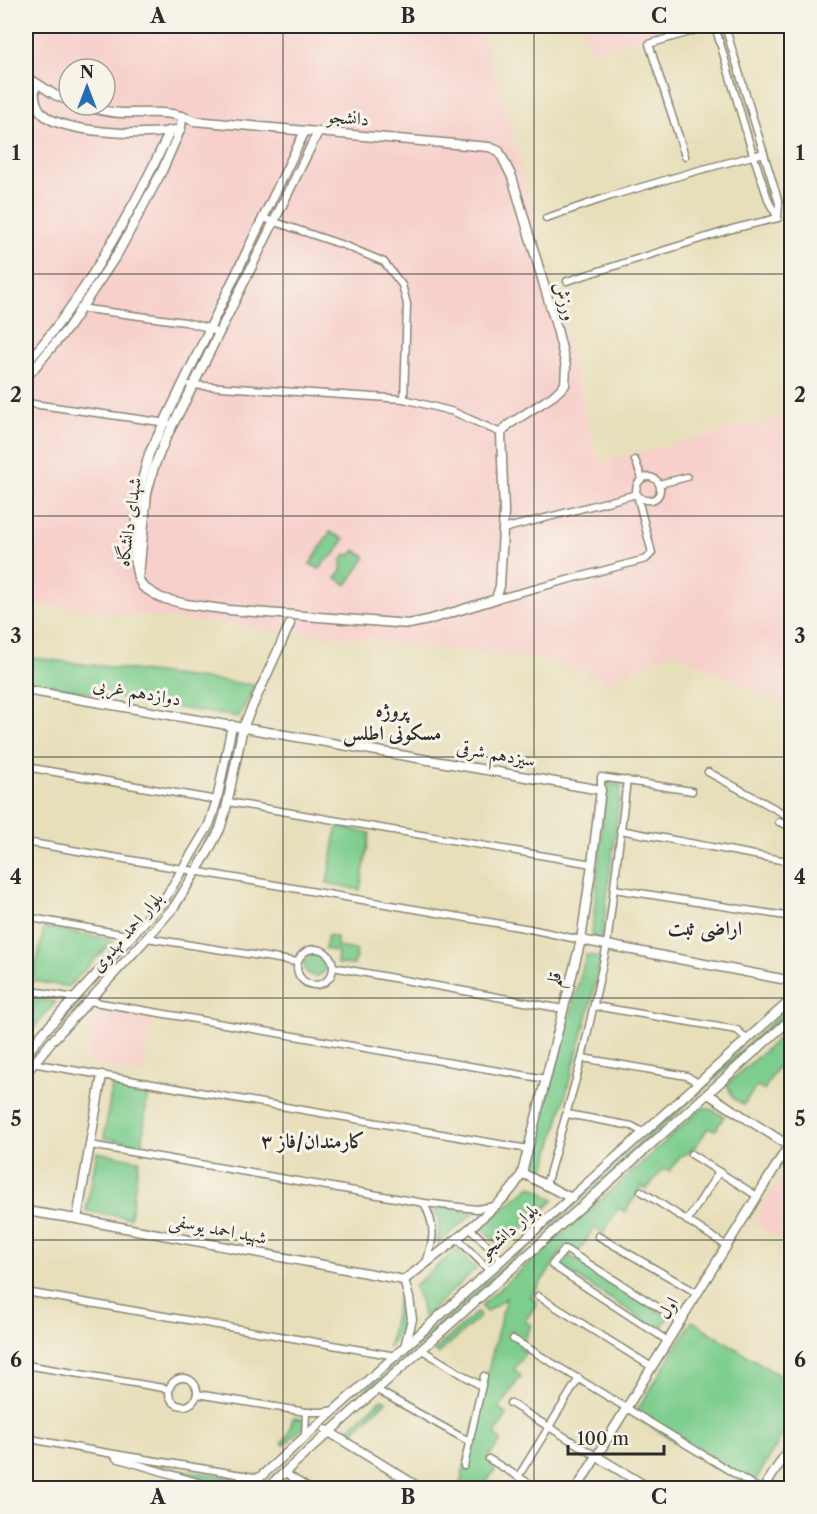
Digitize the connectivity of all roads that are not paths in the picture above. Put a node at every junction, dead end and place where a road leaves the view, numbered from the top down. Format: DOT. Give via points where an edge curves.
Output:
graph roads {
  1 [pos="496,26"];
  2 [pos="710,26"];
  3 [pos="715,26"];
  4 [pos="724,26"];
  5 [pos="488,28"];
  6 [pos="26,75"];
  7 [pos="35,82"];
  8 [pos="57,95"];
  9 [pos="117,112"];
  10 [pos="182,116"];
  11 [pos="194,121"];
  12 [pos="181,128"];
  13 [pos="171,131"];
  14 [pos="305,131"];
  15 [pos="318,132"];
  16 [pos="499,151"];
  17 [pos="764,153"];
  18 [pos="685,156"];
  19 [pos="753,156"];
  20 [pos="263,218"];
  21 [pos="546,218"];
  22 [pos="778,218"];
  23 [pos="275,222"];
  24 [pos="567,281"];
  25 [pos="76,306"];
  26 [pos="209,328"];
  27 [pos="219,334"];
  28 [pos="31,362"];
  29 [pos="26,378"];
  30 [pos="183,384"];
  31 [pos="193,385"];
  32 [pos="404,399"];
  33 [pos="26,403"];
  34 [pos="169,424"];
  35 [pos="501,434"];
  36 [pos="636,460"];
  37 [pos="687,477"];
  38 [pos="642,478"];
  39 [pos="659,484"];
  40 [pos="637,494"];
  41 [pos="503,529"];
  42 [pos="496,598"];
  43 [pos="290,624"];
  44 [pos="26,690"];
  45 [pos="232,725"];
  46 [pos="243,727"];
  47 [pos="26,767"];
  48 [pos="708,772"];
  49 [pos="627,780"];
  50 [pos="601,790"];
  51 [pos="692,791"];
  52 [pos="217,800"];
  53 [pos="228,802"];
  54 [pos="792,818"];
  55 [pos="779,822"];
  56 [pos="792,827"];
  57 [pos="620,830"];
  58 [pos="26,842"];
  59 [pos="792,862"];
  60 [pos="592,864"];
  61 [pos="182,869"];
  62 [pos="195,871"];
  63 [pos="614,889"];
  64 [pos="26,917"];
  65 [pos="792,918"];
  66 [pos="133,936"];
  67 [pos="147,938"];
  68 [pos="581,940"];
  69 [pos="607,945"];
  70 [pos="297,962"];
  71 [pos="333,967"];
  72 [pos="792,981"];
  73 [pos="26,990"];
  74 [pos="75,998"];
  75 [pos="792,999"];
  76 [pos="89,1001"];
  77 [pos="594,1006"];
  78 [pos="563,1009"];
  79 [pos="792,1018"];
  80 [pos="747,1039"];
  81 [pos="26,1055"];
  82 [pos="582,1058"];
  83 [pos="29,1063"];
  84 [pos="26,1073"];
  85 [pos="102,1075"];
  86 [pos="546,1079"];
  87 [pos="698,1083"];
  88 [pos="708,1094"];
  89 [pos="567,1114"];
  90 [pos="644,1133"];
  91 [pos="90,1145"];
  92 [pos="790,1146"];
  93 [pos="528,1149"];
  94 [pos="691,1154"];
  95 [pos="719,1172"];
  96 [pos="522,1173"];
  97 [pos="546,1185"];
  98 [pos="641,1191"];
  99 [pos="757,1196"];
  100 [pos="571,1198"];
  101 [pos="424,1203"];
  102 [pos="495,1206"];
  103 [pos="26,1211"];
  104 [pos="77,1219"];
  105 [pos="687,1221"];
  106 [pos="470,1228"];
  107 [pos="598,1236"];
  108 [pos="458,1239"];
  109 [pos="727,1246"];
  110 [pos="502,1260"];
  111 [pos="425,1264"];
  112 [pos="490,1271"];
  113 [pos="404,1280"];
  114 [pos="26,1292"];
  115 [pos="697,1293"];
  116 [pos="538,1296"];
  117 [pos="680,1321"];
  118 [pos="513,1339"];
  119 [pos="668,1341"];
  120 [pos="405,1348"];
  121 [pos="422,1350"];
  122 [pos="396,1356"];
  123 [pos="26,1365"];
  124 [pos="652,1367"];
  125 [pos="484,1376"];
  126 [pos="579,1378"];
  127 [pos="481,1386"];
  128 [pos="170,1389"];
  129 [pos="377,1390"];
  130 [pos="197,1394"];
  131 [pos="510,1403"];
  132 [pos="627,1407"];
  133 [pos="336,1410"];
  134 [pos="306,1412"];
  135 [pos="319,1425"];
  136 [pos="549,1428"];
  137 [pos="329,1433"];
  138 [pos="305,1437"];
  139 [pos="26,1438"];
  140 [pos="470,1442"];
  141 [pos="792,1444"];
  142 [pos="98,1452"];
  143 [pos="789,1454"];
  144 [pos="596,1456"];
  145 [pos="489,1459"];
  146 [pos="156,1460"];
  147 [pos="464,1466"];
  148 [pos="153,1470"];
  149 [pos="285,1473"];
  150 [pos="244,1475"];
  151 [pos="519,1477"];
  152 [pos="260,1478"];
  153 [pos="217,1488"];
  154 [pos="233,1488"];
  155 [pos="248,1488"];
  156 [pos="267,1488"];
  157 [pos="309,1488"];
  158 [pos="420,1488"];
  159 [pos="537,1488"];
  160 [pos="577,1488"];
  161 [pos="649,1488"];
  162 [pos="758,1488"];
  163 [pos="764,1488"];
  1 -- 5 [label="street"];
  2 -- 18 [label="street" via="649,44"];
  3 -- 19 [label="street"];
  4 -- 17 [label="street"];
  6 -- 7 [label="street"];
  7 -- 8 [label="street"];
  7 -- 13 [label="street" via="37,104 48,118 73,127 117,133"];
  9 -- 10 [label="street, دانشجو" via="164,112"];
  10 -- 11 [label="street, دانشجو"];
  10 -- 12 [label="street"];
  11 -- 12 [label="street"];
  11 -- 14 [label="street, دانشجو"];
  12 -- 13 [label="street"];
  12 -- 25 [label="street" via="118,253"];
  13 -- 25 [label="street"];
  14 -- 15 [label="street, دانشجو"];
  14 -- 20 [label="street, شهدای دانشگاه"];
  15 -- 16 [label="street, دانشجو"];
  15 -- 23 [label="street, شهدای دانشگاه"];
  16 -- 35 [label="street, ورزش" via="512,177 566,366 565,385 508,424"];
  17 -- 19 [label="street"];
  17 -- 22 [label="street" via="778,203"];
  19 -- 21 [label="street"];
  19 -- 22 [label="street"];
  20 -- 23 [label="street"];
  20 -- 26 [label="street, شهدای دانشگاه"];
  22 -- 24 [label="street"];
  23 -- 27 [label="street, شهدای دانشگاه"];
  23 -- 32 [label="street" via="384,262 402,285 407,304"];
  25 -- 26 [label="street"];
  25 -- 28 [label="street" via="68,328"];
  26 -- 27 [label="street"];
  26 -- 30 [label="street, شهدای دانشگاه"];
  27 -- 31 [label="street, شهدای دانشگاه"];
  28 -- 29 [label="street"];
  30 -- 31 [label="street"];
  30 -- 34 [label="street, شهدای دانشگاه"];
  31 -- 32 [label="street"];
  31 -- 34 [label="street, شهدای دانشگاه"];
  32 -- 35 [label="street" via="454,412"];
  33 -- 34 [label="street"];
  34 -- 42 [label="street, شهدای دانشگاه" via="147,493 138,578 143,587 161,598 229,610 409,624"];
  35 -- 41 [label="street"];
  36 -- 38 [label="street"];
  37 -- 39 [label="street"];
  38 -- 39 [label="street" via="652,477"];
  38 -- 40 [label="street" via="636,485"];
  39 -- 40 [label="street" via="653,500"];
  40 -- 41 [label="street"];
  40 -- 42 [label="street" via="652,553 646,559"];
  41 -- 42 [label="street"];
  43 -- 46 [label="street, بلوار احمد مهدوی"];
  44 -- 45 [label="street, دوازدهم غربی"];
  45 -- 46 [label="street, دوازدهم غربی"];
  45 -- 52 [label="street, بلوار احمد مهدوی"];
  46 -- 50 [label="street, سیزدهم شرقی"];
  46 -- 53 [label="street, بلوار احمد مهدوی"];
  47 -- 52 [label="street"];
  48 -- 54 [label="street"];
  49 -- 50 [label="street" via="602,777"];
  49 -- 51 [label="street"];
  49 -- 57 [label="street"];
  50 -- 60 [label="street, قلم"];
  52 -- 61 [label="street, بلوار احمد مهدوی" via="209,825"];
  53 -- 60 [label="street"];
  53 -- 62 [label="street, بلوار احمد مهدوی" via="220,829"];
  55 -- 56 [label="street"];
  57 -- 59 [label="street"];
  57 -- 63 [label="street"];
  58 -- 61 [label="street"];
  60 -- 68 [label="street, قلم"];
  61 -- 62 [label="street"];
  61 -- 66 [label="street, بلوار احمد مهدوی" via="164,900"];
  62 -- 67 [label="street, بلوار احمد مهدوی" via="174,907"];
  62 -- 68 [label="street"];
  63 -- 65 [label="street"];
  63 -- 69 [label="street"];
  64 -- 66 [label="street"];
  66 -- 74 [label="street, بلوار احمد مهدوی"];
  67 -- 70 [label="street"];
  67 -- 76 [label="street, بلوار احمد مهدوی"];
  68 -- 69 [label="street"];
  68 -- 78 [label="street, قلم"];
  69 -- 72 [label="street"];
  69 -- 77 [label="street"];
  70 -- 71 [label="street" via="306,951 320,949 331,958"];
  70 -- 71 [label="street" via="299,975 310,984 327,980"];
  71 -- 78 [label="street"];
  73 -- 74 [label="street"];
  74 -- 81 [label="street, بلوار احمد مهدوی"];
  75 -- 80 [label="street, بلوار دانشجو"];
  76 -- 83 [label="street, بلوار احمد مهدوی"];
  76 -- 86 [label="street"];
  77 -- 80 [label="street" via="737,1030"];
  77 -- 82 [label="street"];
  78 -- 86 [label="street, قلم"];
  79 -- 88 [label="street, بلوار دانشجو"];
  80 -- 87 [label="street, بلوار دانشجو"];
  82 -- 87 [label="street" via="687,1076"];
  82 -- 89 [label="street"];
  83 -- 84 [label="street, بلوار احمد مهدوی"];
  83 -- 85 [label="street"];
  85 -- 91 [label="street"];
  85 -- 93 [label="street"];
  86 -- 93 [label="street, قلم"];
  87 -- 90 [label="street, بلوار دانشجو"];
  88 -- 92 [label="street"];
  88 -- 121 [label="street, بلوار دانشجو"];
  89 -- 90 [label="street" via="633,1126"];
  89 -- 97 [label="street"];
  90 -- 100 [label="street, بلوار دانشجو"];
  91 -- 101 [label="street"];
  91 -- 104 [label="street"];
  92 -- 99 [label="street, اول"];
  93 -- 96 [label="street, قلم"];
  94 -- 95 [label="street"];
  95 -- 99 [label="street"];
  95 -- 105 [label="street"];
  96 -- 97 [label="street"];
  96 -- 102 [label="street" via="515,1187"];
  97 -- 100 [label="street"];
  98 -- 105 [label="street"];
  99 -- 109 [label="street, اول"];
  100 -- 110 [label="street, بلوار دانشجو"];
  101 -- 102 [label="street" via="477,1209"];
  101 -- 111 [label="street" via="433,1228"];
  102 -- 106 [label="street"];
  103 -- 104 [label="street, شهید احمد یوسفی"];
  104 -- 113 [label="street, شهید احمد یوسفی"];
  105 -- 109 [label="street"];
  106 -- 108 [label="street"];
  106 -- 110 [label="street"];
  107 -- 115 [label="street"];
  108 -- 111 [label="street"];
  108 -- 112 [label="street"];
  109 -- 115 [label="street, اول"];
  110 -- 112 [label="street, بلوار دانشجو"];
  111 -- 113 [label="street"];
  112 -- 120 [label="street, بلوار دانشجو"];
  113 -- 120 [label="street" via="412,1319"];
  114 -- 122 [label="street"];
  115 -- 117 [label="street, اول"];
  116 -- 124 [label="street"];
  117 -- 119 [label="street, اول"];
  117 -- 119 [label="street" via="565,1249 552,1265"];
  118 -- 126 [label="street"];
  119 -- 124 [label="street, اول"];
  120 -- 122 [label="street, بلوار دانشجو"];
  121 -- 127 [label="street"];
  121 -- 129 [label="street, بلوار دانشجو"];
  122 -- 133 [label="street, بلوار دانشجو"];
  123 -- 128 [label="street"];
  124 -- 132 [label="street, اول"];
  125 -- 127 [label="street"];
  126 -- 132 [label="street"];
  126 -- 136 [label="street"];
  127 -- 140 [label="street"];
  128 -- 130 [label="street" via="172,1400 181,1405 191,1403"];
  128 -- 130 [label="street" via="175,1380 186,1378 195,1383"];
  129 -- 137 [label="street, بلوار دانشجو"];
  129 -- 140 [label="street"];
  130 -- 134 [label="street"];
  131 -- 136 [label="street"];
  132 -- 144 [label="street, اول"];
  132 -- 162 [label="street"];
  133 -- 134 [label="street"];
  133 -- 135 [label="street, بلوار دانشجو"];
  134 -- 138 [label="street"];
  135 -- 137 [label="street"];
  135 -- 138 [label="street, بلوار دانشجو"];
  136 -- 144 [label="street"];
  136 -- 151 [label="street"];
  137 -- 149 [label="street, بلوار دانشجو"];
  137 -- 158 [label="street"];
  138 -- 152 [label="street, بلوار دانشجو"];
  139 -- 142 [label="street"];
  140 -- 147 [label="street"];
  141 -- 143 [label="street"];
  142 -- 146 [label="street"];
  142 -- 148 [label="street"];
  143 -- 163 [label="street"];
  144 -- 160 [label="street, اول"];
  144 -- 161 [label="street"];
  145 -- 151 [label="street"];
  146 -- 148 [label="street" via="151,1464"];
  146 -- 150 [label="street"];
  148 -- 153 [label="street"];
  149 -- 156 [label="street, بلوار دانشجو"];
  149 -- 157 [label="street"];
  150 -- 152 [label="street"];
  150 -- 154 [label="street"];
  151 -- 159 [label="street"];
  152 -- 155 [label="street, بلوار دانشجو"];
}
